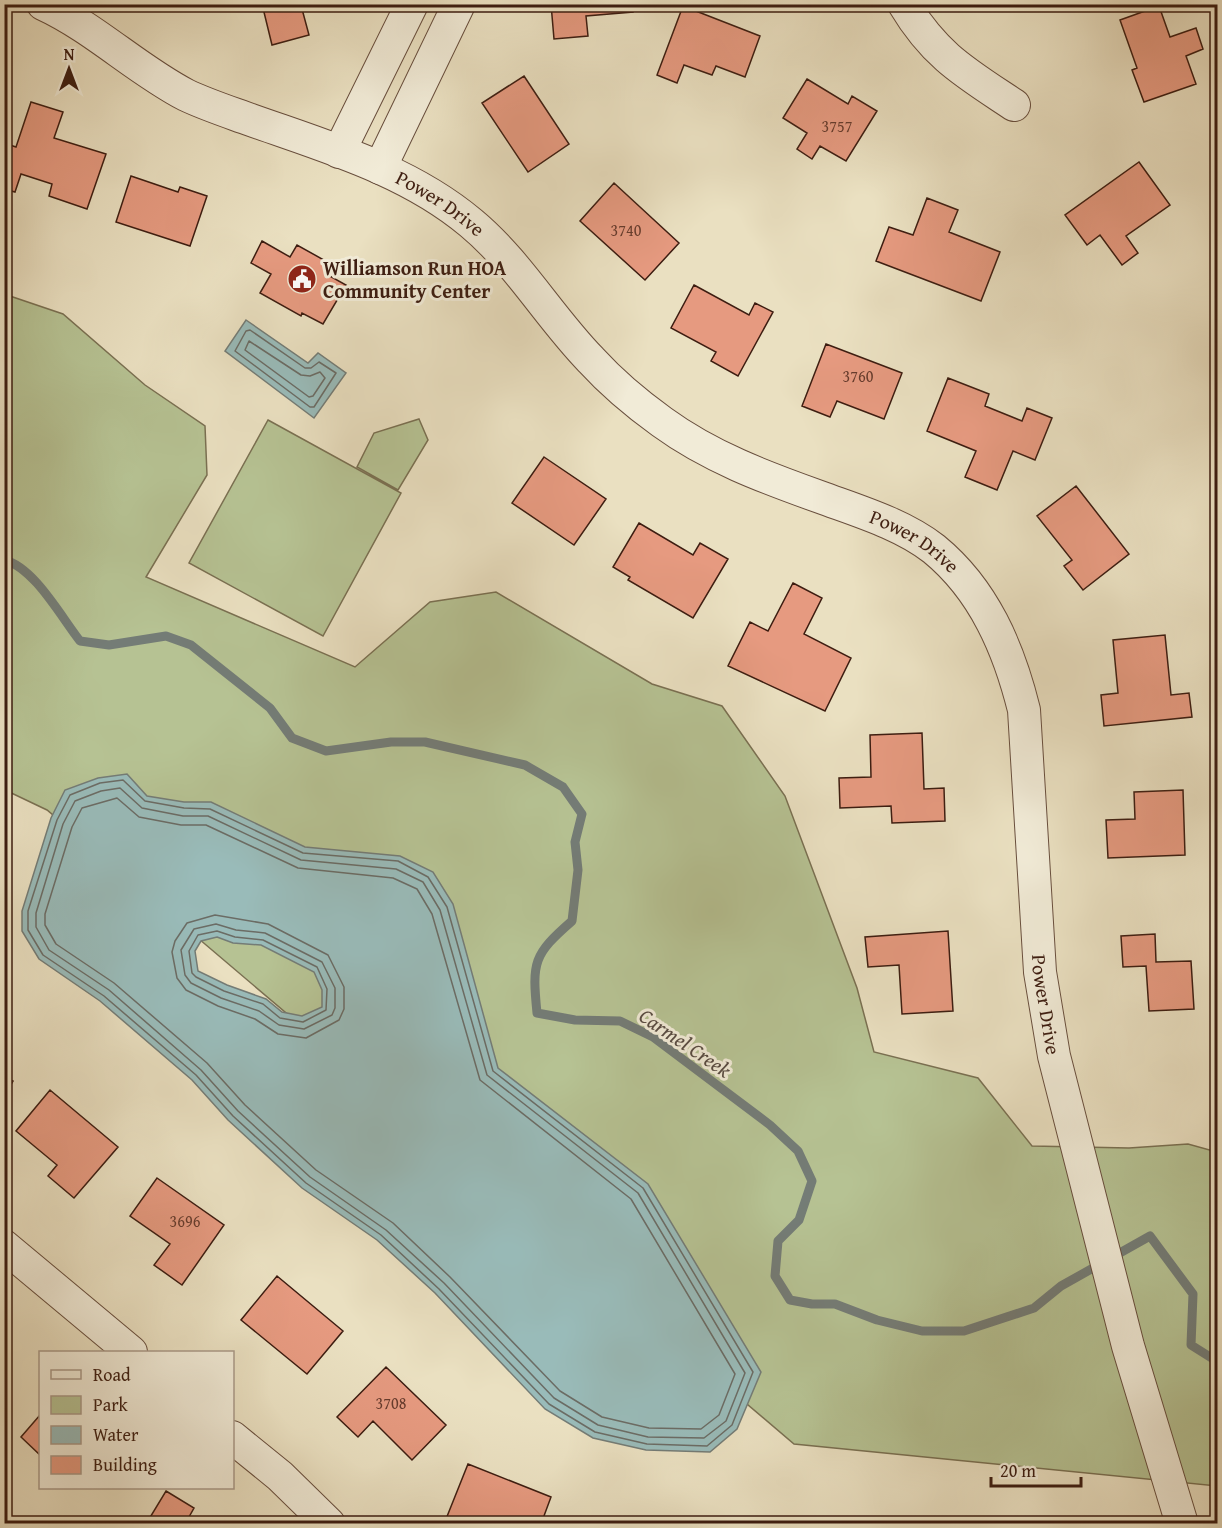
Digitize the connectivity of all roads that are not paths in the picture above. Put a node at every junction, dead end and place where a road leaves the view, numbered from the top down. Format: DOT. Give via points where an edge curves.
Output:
graph roads {
  1 [pos="43,4"];
  2 [pos="412,4"];
  3 [pos="459,4"];
  4 [pos="904,4"];
  5 [pos="1014,105"];
  6 [pos="339,152"];
  7 [pos="380,168"];
  8 [pos="4,1246"];
  9 [pos="129,1351"];
  10 [pos="234,1439"];
  11 [pos="329,1524"];
  12 [pos="1182,1524"];
  1 -- 6 [label="street, Power Drive" via="83,25 186,95"];
  2 -- 6 [label="street"];
  3 -- 7 [label="street"];
  4 -- 5 [label="street" via="923,36 951,62"];
  6 -- 7 [label="street, Power Drive"];
  7 -- 12 [label="street, Power Drive" via="429,192 472,224 510,263 590,360 661,421 740,468 896,527 932,548 963,577 987,610 1016,679 1024,710 1040,972 1054,1056 1128,1346"];
  8 -- 9 [label="street"];
  10 -- 11 [label="street"];
}
